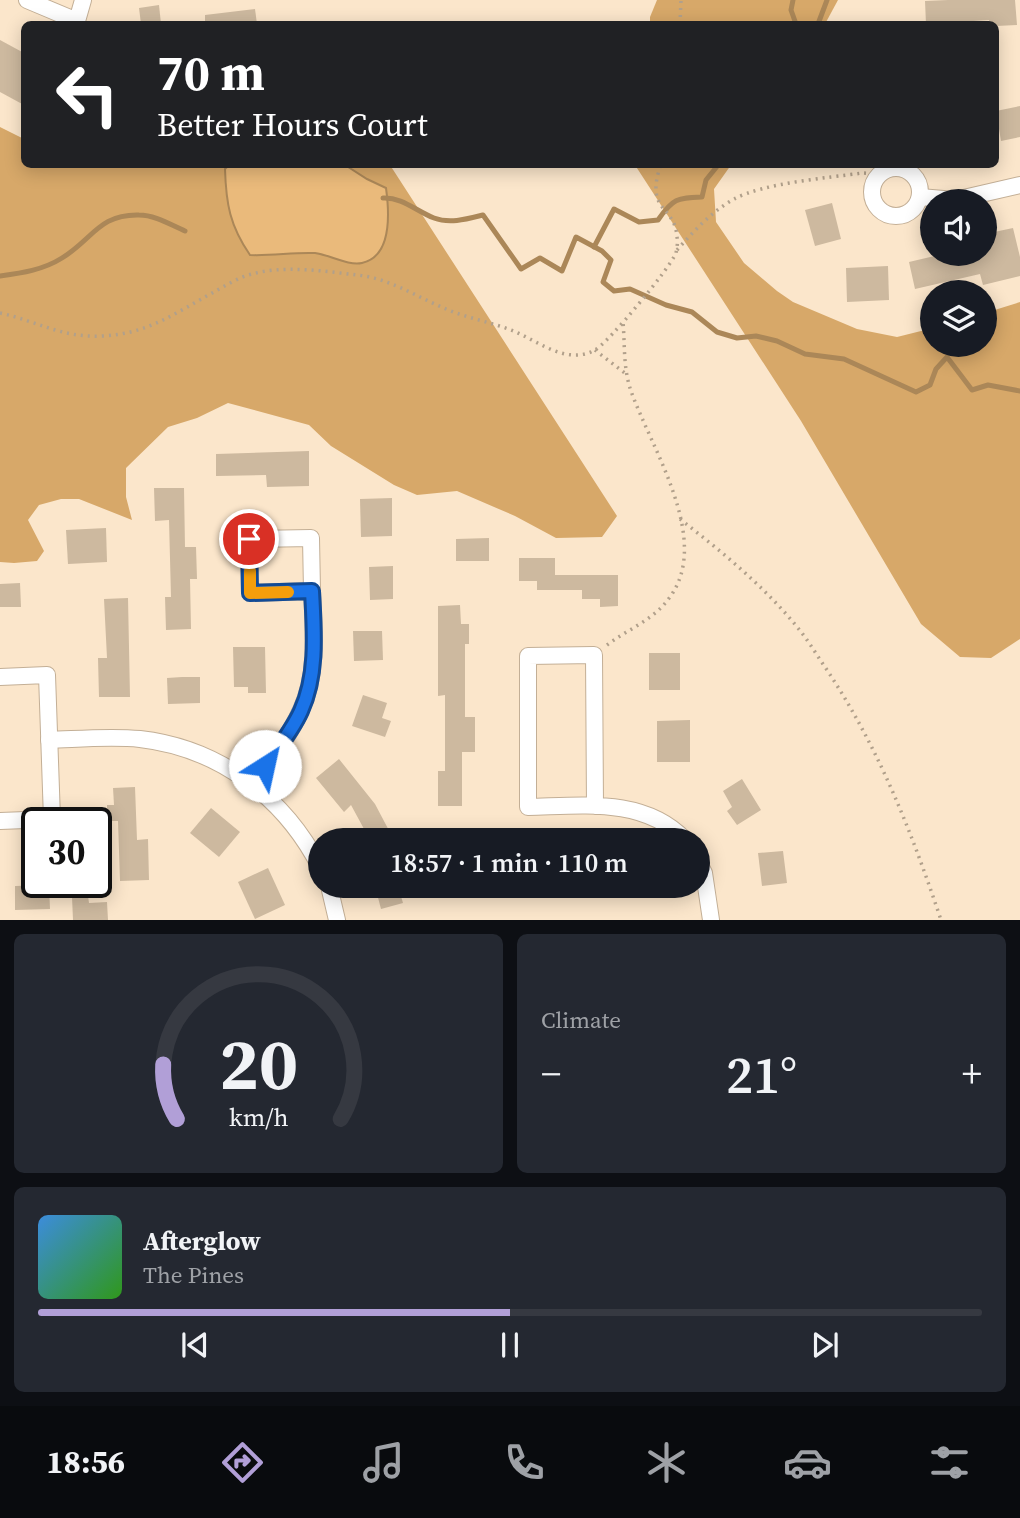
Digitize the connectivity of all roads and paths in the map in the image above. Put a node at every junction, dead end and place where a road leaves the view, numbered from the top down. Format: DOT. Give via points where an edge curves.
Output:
graph roads {
  1 [pos="27,0"];
  2 [pos="83,0"];
  3 [pos="681,0"];
  4 [pos="680,21"];
  5 [pos="660,168"];
  6 [pos="879,174"];
  7 [pos="1020,184"];
  8 [pos="997,190"];
  9 [pos="920,197"];
  10 [pos="677,250"];
  11 [pos="0,313"];
  12 [pos="624,322"];
  13 [pos="594,350"];
  14 [pos="626,374"];
  15 [pos="680,519"];
  16 [pos="312,591"];
  17 [pos="594,655"];
  18 [pos="0,677"];
  19 [pos="49,740"];
  20 [pos="253,783"];
  21 [pos="595,806"];
  22 [pos="0,821"];
  23 [pos="673,828"];
  24 [pos="308,848"];
  25 [pos="332,898"];
  26 [pos="708,898"];
  27 [pos="337,919"];
  28 [pos="711,919"];
  29 [pos="941,919"];
  1 -- 2 [label="street" via="77,21"];
  3 -- 4 [label="path"];
  5 -- 10 [label="path" via="655,193 676,229"];
  6 -- 9 [label="street" via="890,168 911,173"];
  6 -- 9 [label="street" via="871,190 881,212 891,217 907,214"];
  6 -- 10 [label="path" via="754,191 715,212"];
  7 -- 8 [label="street"];
  10 -- 12 [label="path"];
  11 -- 13 [label="path" via="59,333 101,337 143,331 251,274 302,270 381,281 564,354"];
  12 -- 13 [label="path"];
  12 -- 14 [label="path"];
  13 -- 14 [label="path"];
  14 -- 15 [label="path"];
  15 -- 17 [label="path" via="685,558 671,596 645,622"];
  15 -- 29 [label="path" via="756,582 799,629 853,709 902,810"];
  16 -- 16 [label="street" via="250,593 249,539 311,538"];
  16 -- 20 [label="street" via="314,654 302,708"];
  17 -- 21 [label="street"];
  17 -- 21 [label="street" via="528,656 528,807"];
  18 -- 19 [label="street" via="47,675"];
  19 -- 20 [label="street" via="112,738 169,744 197,753"];
  19 -- 22 [label="street" via="52,819"];
  20 -- 24 [label="street"];
  21 -- 23 [label="street" via="627,809"];
  25 -- 27 [label="street"];
  26 -- 28 [label="street"];
}
